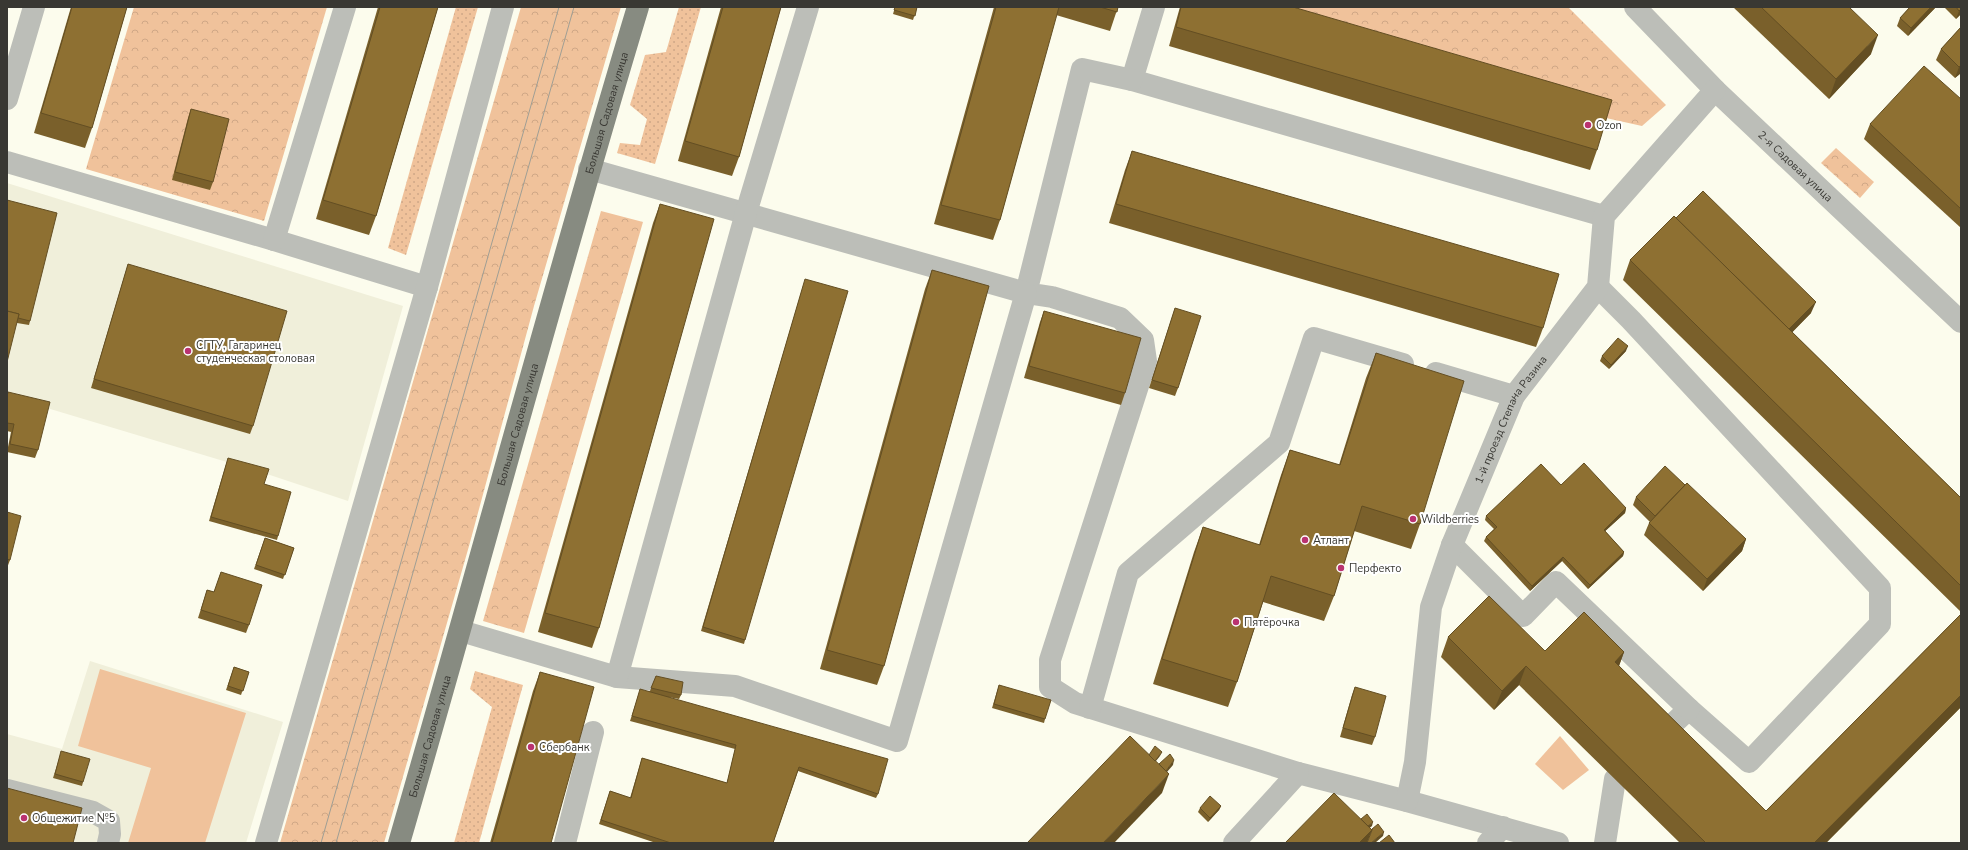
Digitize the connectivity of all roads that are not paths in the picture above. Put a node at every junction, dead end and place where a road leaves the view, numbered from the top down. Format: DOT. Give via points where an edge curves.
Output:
graph roads {
  1 [pos="34,7"];
  2 [pos="345,7"];
  3 [pos="503,7"];
  4 [pos="638,7"];
  5 [pos="808,7"];
  6 [pos="1154,7"];
  7 [pos="1635,7"];
  8 [pos="1132,80"];
  9 [pos="1715,90"];
  10 [pos="7,99"];
  11 [pos="7,162"];
  12 [pos="589,169"];
  13 [pos="746,213"];
  14 [pos="1604,216"];
  15 [pos="274,240"];
  16 [pos="427,287"];
  17 [pos="1598,287"];
  18 [pos="1026,293"];
  19 [pos="1961,322"];
  20 [pos="1514,396"];
  21 [pos="1452,545"];
  22 [pos="461,631"];
  23 [pos="617,677"];
  24 [pos="1090,708"];
  25 [pos="1689,709"];
  26 [pos="593,732"];
  27 [pos="1662,734"];
  28 [pos="1298,773"];
  29 [pos="1615,779"];
  30 [pos="7,790"];
  31 [pos="1407,801"];
  32 [pos="1503,827"];
  33 [pos="108,843"];
  34 [pos="266,843"];
  35 [pos="399,843"];
  36 [pos="565,843"];
  37 [pos="1234,843"];
  38 [pos="1488,843"];
  39 [pos="1558,843"];
  40 [pos="1605,843"];
  1 -- 10 [label="street"];
  2 -- 15 [label="street"];
  3 -- 16 [label="street"];
  4 -- 12 [label="main road, Большая Садовая улица"];
  5 -- 13 [label="street"];
  6 -- 8 [label="street"];
  7 -- 9 [label="street, 2-я Садовая улица"];
  8 -- 14 [label="street"];
  8 -- 18 [label="street" via="1082,69"];
  9 -- 14 [label="street"];
  9 -- 19 [label="street, 2-я Садовая улица"];
  11 -- 15 [label="street"];
  12 -- 13 [label="street"];
  12 -- 22 [label="main road, Большая Садовая улица"];
  13 -- 18 [label="street"];
  13 -- 23 [label="street"];
  14 -- 17 [label="street"];
  15 -- 16 [label="street"];
  16 -- 34 [label="street"];
  17 -- 20 [label="street, 1-й проезд Степана Разина"];
  17 -- 25 [label="street" via="1880,588 1880,624 1749,762"];
  18 -- 23 [label="street" via="897,741 735,686"];
  18 -- 24 [label="street" via="1052,297 1120,318 1142,340 1146,361 1050,660 1050,687 1075,704"];
  20 -- 21 [label="street, 1-й проезд Степана Разина"];
  20 -- 24 [label="street" via="1314,338 1279,443 1128,573"];
  21 -- 25 [label="street" via="1523,616 1556,582"];
  21 -- 31 [label="street, 1-й проезд Степана Разина" via="1431,607 1415,762"];
  22 -- 23 [label="street"];
  22 -- 35 [label="main road, Большая Садовая улица"];
  24 -- 28 [label="street"];
  25 -- 27 [label="street"];
  26 -- 36 [label="street"];
  28 -- 31 [label="street"];
  28 -- 37 [label="street"];
  29 -- 40 [label="street"];
  30 -- 33 [label="street" via="93,812 109,821"];
  31 -- 32 [label="street"];
  32 -- 38 [label="street"];
  32 -- 39 [label="street"];
}
